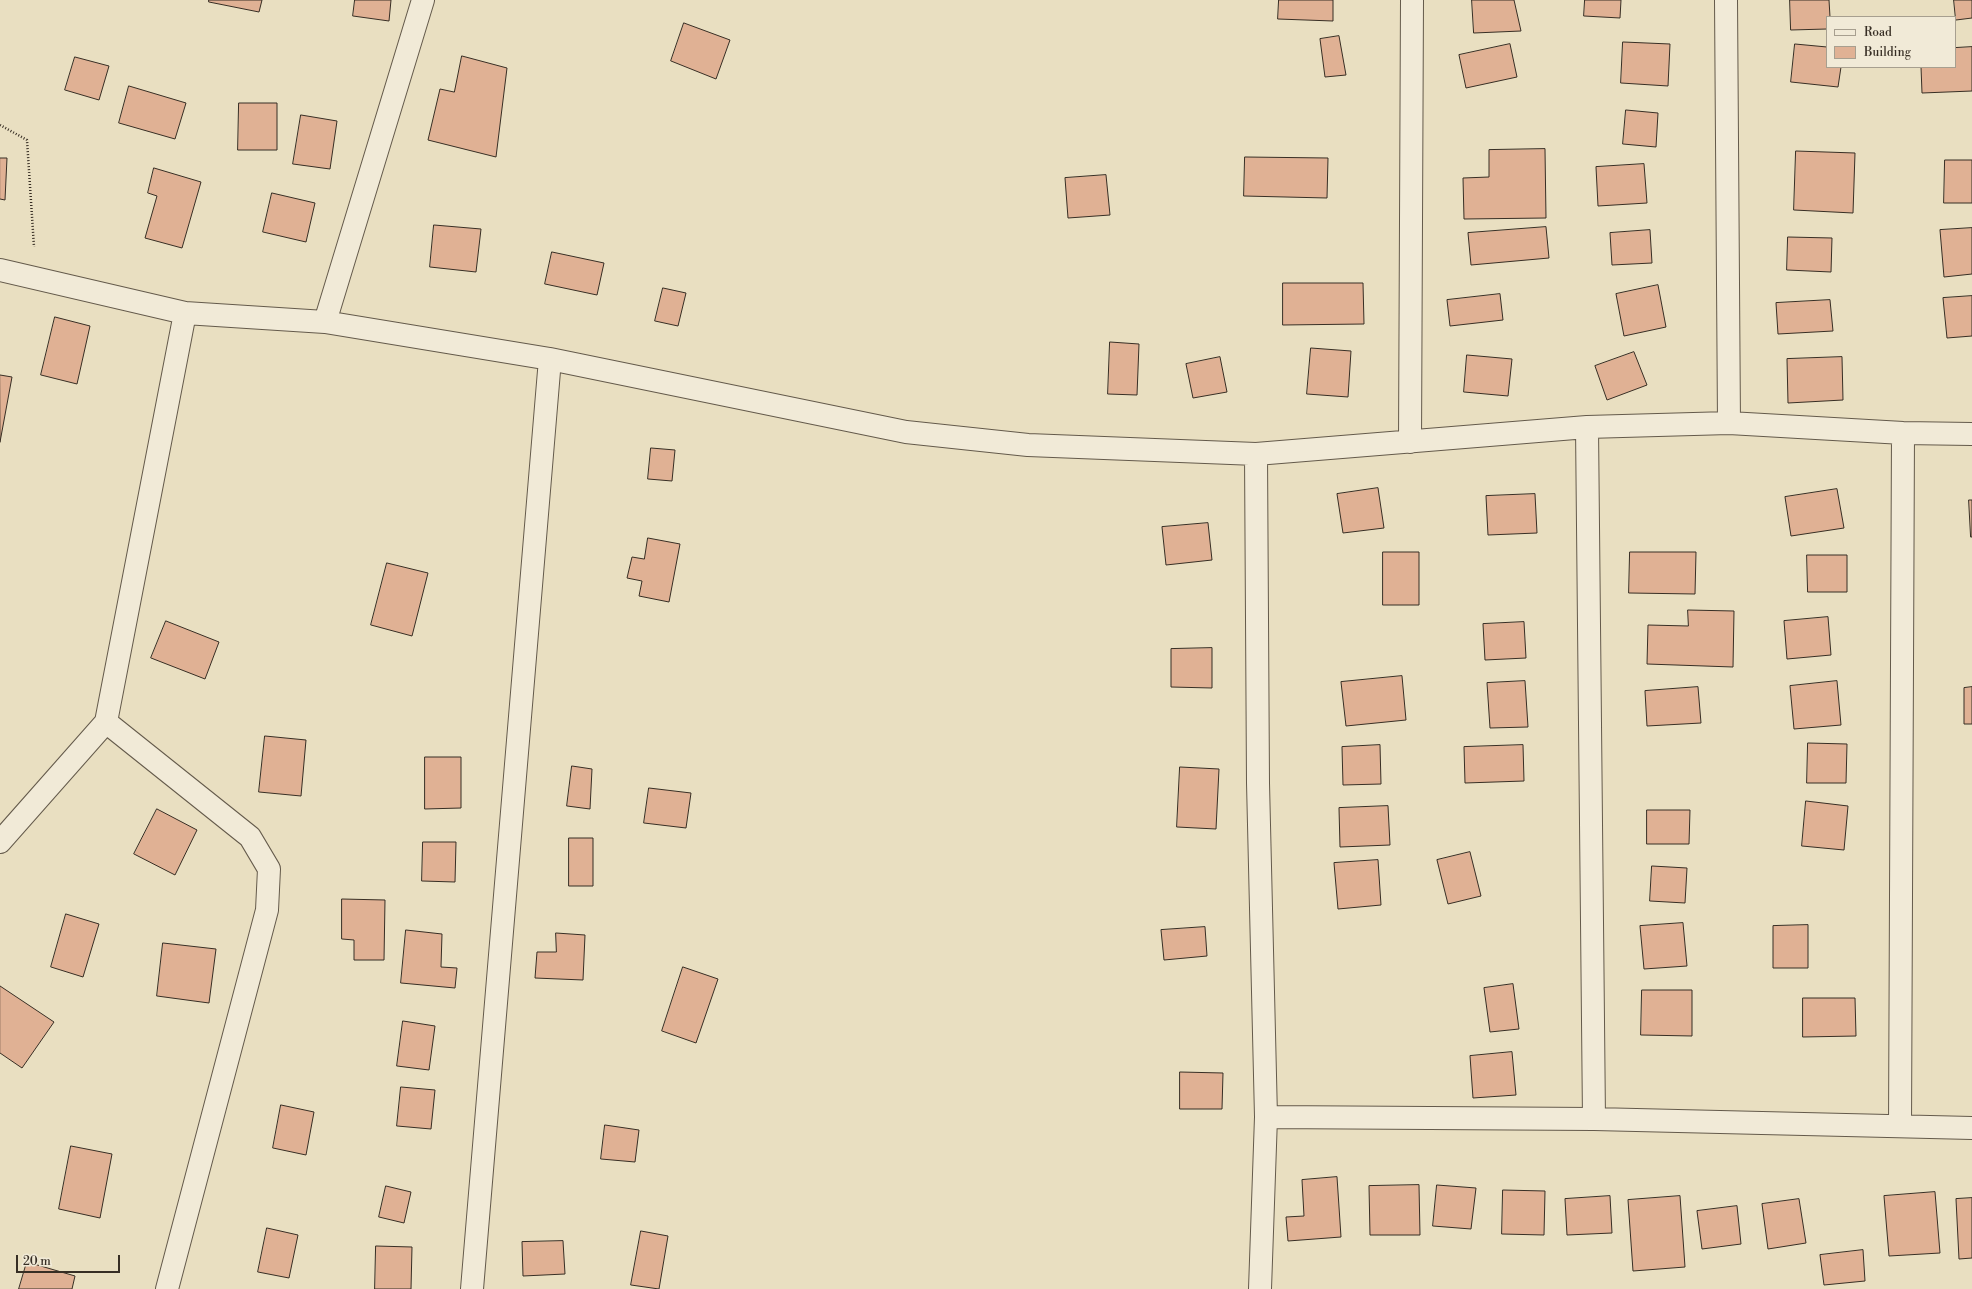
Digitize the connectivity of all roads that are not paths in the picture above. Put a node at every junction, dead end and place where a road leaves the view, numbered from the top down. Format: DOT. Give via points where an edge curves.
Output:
graph roads {
  1 [pos="423,0"];
  2 [pos="1412,0"];
  3 [pos="1726,0"];
  4 [pos="0,270"];
  5 [pos="185,313"];
  6 [pos="325,322"];
  7 [pos="550,359"];
  8 [pos="1729,424"];
  9 [pos="1587,427"];
  10 [pos="1903,433"];
  11 [pos="1972,434"];
  12 [pos="1410,442"];
  13 [pos="1256,454"];
  14 [pos="106,722"];
  15 [pos="0,842"];
  16 [pos="1266,1117"];
  17 [pos="1594,1119"];
  18 [pos="1900,1126"];
  19 [pos="1972,1128"];
  20 [pos="167,1289"];
  21 [pos="472,1289"];
  22 [pos="1260,1289"];
  1 -- 6 [label="street"];
  2 -- 12 [label="street"];
  3 -- 8 [label="street"];
  4 -- 5 [label="street"];
  5 -- 6 [label="street"];
  5 -- 14 [label="street"];
  6 -- 7 [label="street"];
  7 -- 13 [label="street" via="906,432 1028,445"];
  7 -- 21 [label="street"];
  8 -- 9 [label="street"];
  8 -- 10 [label="street"];
  9 -- 12 [label="street"];
  9 -- 17 [label="street"];
  10 -- 11 [label="street"];
  10 -- 18 [label="street"];
  12 -- 13 [label="street"];
  13 -- 16 [label="street" via="1258,783"];
  14 -- 15 [label="street"];
  14 -- 20 [label="street" via="250,837 269,869 267,910"];
  16 -- 17 [label="street"];
  16 -- 22 [label="street"];
  17 -- 18 [label="street"];
  18 -- 19 [label="street"];
}
